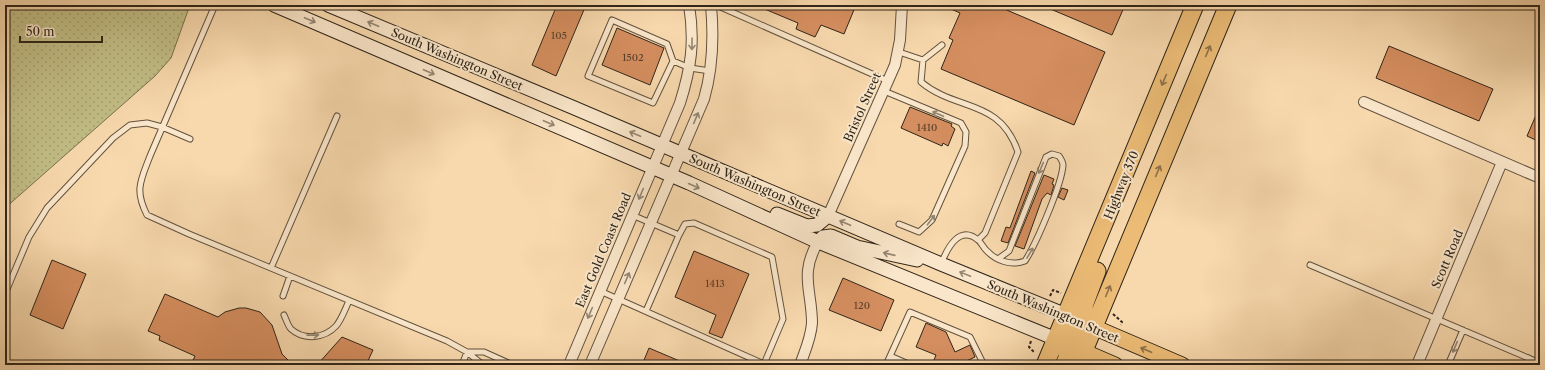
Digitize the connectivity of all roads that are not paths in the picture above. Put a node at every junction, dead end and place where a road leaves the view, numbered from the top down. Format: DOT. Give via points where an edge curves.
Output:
graph roads {
  1 [pos="215,5"];
  2 [pos="274,5"];
  3 [pos="328,5"];
  4 [pos="689,5"];
  5 [pos="711,5"];
  6 [pos="716,5"];
  7 [pos="902,5"];
  8 [pos="1195,5"];
  9 [pos="1228,5"];
  10 [pos="942,45"];
  11 [pos="899,52"];
  12 [pos="923,60"];
  13 [pos="673,61"];
  14 [pos="690,68"];
  15 [pos="711,71"];
  16 [pos="888,81"];
  17 [pos="884,91"];
  18 [pos="1364,102"];
  19 [pos="338,116"];
  20 [pos="162,127"];
  21 [pos="190,140"];
  22 [pos="662,145"];
  23 [pos="681,153"];
  24 [pos="1502,162"];
  25 [pos="652,168"];
  26 [pos="671,176"];
  27 [pos="1540,178"];
  28 [pos="722,198"];
  29 [pos="632,215"];
  30 [pos="828,216"];
  31 [pos="651,223"];
  32 [pos="898,224"];
  33 [pos="679,235"];
  34 [pos="978,240"];
  35 [pos="818,242"];
  36 [pos="998,259"];
  37 [pos="941,264"];
  38 [pos="1310,265"];
  39 [pos="271,268"];
  40 [pos="290,276"];
  41 [pos="600,290"];
  42 [pos="5,294"];
  43 [pos="283,296"];
  44 [pos="618,299"];
  45 [pos="349,301"];
  46 [pos="646,311"];
  47 [pos="284,315"];
  48 [pos="1436,319"];
  49 [pos="1080,321"];
  50 [pos="1463,330"];
  51 [pos="1072,350"];
  52 [pos="467,352"];
  53 [pos="890,356"];
  54 [pos="1529,358"];
  55 [pos="1540,363"];
  56 [pos="765,364"];
  57 [pos="462,365"];
  58 [pos="483,365"];
  59 [pos="513,365"];
  60 [pos="569,365"];
  61 [pos="590,365"];
  62 [pos="800,365"];
  63 [pos="886,365"];
  64 [pos="911,365"];
  65 [pos="984,365"];
  66 [pos="1045,365"];
  67 [pos="1064,365"];
  68 [pos="1115,365"];
  69 [pos="1182,365"];
  70 [pos="1416,365"];
  71 [pos="1448,365"];
  72 [pos="1526,365"];
  1 -- 20 [label="lane"];
  2 -- 25 [label="main road, South Washington Street, one-way"];
  22 -- 3 [label="main road, South Washington Street, one-way"];
  4 -- 14 [label="street, East Gold Coast Road, one-way" via="692,29"];
  5 -- 15 [label="street"];
  6 -- 16 [label="lane"];
  7 -- 11 [label="street, Bristol Street"];
  8 -- 49 [label="highway, Highway 370, one-way" via="1154,103"];
  49 -- 9 [label="highway, Highway 370, one-way"];
  10 -- 12 [label="lane"];
  11 -- 12 [label="lane"];
  11 -- 16 [label="street, Bristol Street"];
  12 -- 34 [label="lane" via="921,82 930,89 996,116 1015,142 1018,152 985,233"];
  13 -- 13 [label="lane" via="667,44 612,20 588,76 653,103"];
  13 -- 14 [label="lane"];
  14 -- 15 [label="lane"];
  14 -- 22 [label="street, East Gold Coast Road" via="680,103"];
  23 -- 15 [label="street, one-way" via="704,99"];
  16 -- 17 [label="street, Bristol Street"];
  17 -- 30 [label="street, Bristol Street"];
  32 -- 17 [label="lane, one-way" via="919,232 932,220 965,146 966,132 961,124"];
  18 -- 24 [label="street"];
  19 -- 39 [label="lane"];
  20 -- 21 [label="lane"];
  20 -- 39 [label="lane" via="138,194 147,214"];
  20 -- 42 [label="lane" via="147,123 130,125 113,138 47,208 29,237"];
  22 -- 23 [label="main road, South Washington Street"];
  22 -- 25 [label="street, East Gold Coast Road"];
  23 -- 26 [label="street"];
  23 -- 30 [label="main road, South Washington Street"];
  24 -- 27 [label="street"];
  24 -- 48 [label="street, Scott Road"];
  25 -- 26 [label="main road, South Washington Street"];
  25 -- 29 [label="street, East Gold Coast Road, one-way"];
  26 -- 28 [label="main road, South Washington Street, one-way"];
  26 -- 31 [label="street"];
  28 -- 30 [label="main road" via="736,197 807,226 816,225"];
  28 -- 35 [label="main road, South Washington Street"];
  29 -- 31 [label="lane"];
  29 -- 41 [label="street, East Gold Coast Road"];
  37 -- 30 [label="main road, South Washington Street, one-way"];
  31 -- 33 [label="lane"];
  44 -- 31 [label="street, one-way"];
  33 -- 46 [label="lane"];
  33 -- 56 [label="lane" via="685,224 694,223 772,257 783,319"];
  34 -- 36 [label="lane"];
  34 -- 37 [label="lane" via="968,236 959,237 951,243"];
  37 -- 35 [label="main road, one-way" via="857,247 831,236 823,237"];
  35 -- 51 [label="main road, South Washington Street"];
  35 -- 62 [label="street" via="808,268 807,287 812,325"];
  36 -- 36 [label="lane, one-way" via="1014,265 1025,261 1034,247 1061,176 1063,163 1059,156 1052,154 1046,157 1009,251"];
  49 -- 37 [label="main road, South Washington Street, one-way"];
  38 -- 48 [label="lane"];
  39 -- 40 [label="lane"];
  40 -- 43 [label="lane"];
  40 -- 45 [label="lane"];
  41 -- 44 [label="lane"];
  41 -- 60 [label="street, East Gold Coast Road, one-way"];
  44 -- 46 [label="lane"];
  44 -- 61 [label="street"];
  47 -- 45 [label="lane, one-way" via="291,328 300,334 312,337 326,334 337,325"];
  45 -- 52 [label="lane" via="447,341"];
  46 -- 56 [label="lane"];
  48 -- 50 [label="lane"];
  48 -- 70 [label="street, Scott Road"];
  49 -- 51 [label="highway, Highway 370"];
  49 -- 51 [label="highway, Highway 370"];
  69 -- 49 [label="main road, South Washington Street, one-way"];
  50 -- 54 [label="lane"];
  50 -- 71 [label="lane, one-way"];
  51 -- 66 [label="highway, Highway 370"];
  51 -- 67 [label="highway"];
  51 -- 68 [label="main road, South Washington Street"];
  52 -- 57 [label="lane"];
  52 -- 58 [label="lane"];
  52 -- 59 [label="lane" via="484,352"];
  53 -- 63 [label="lane"];
  53 -- 64 [label="lane"];
  53 -- 65 [label="lane" via="910,312 970,336"];
  54 -- 55 [label="lane"];
  54 -- 72 [label="lane"];
}
